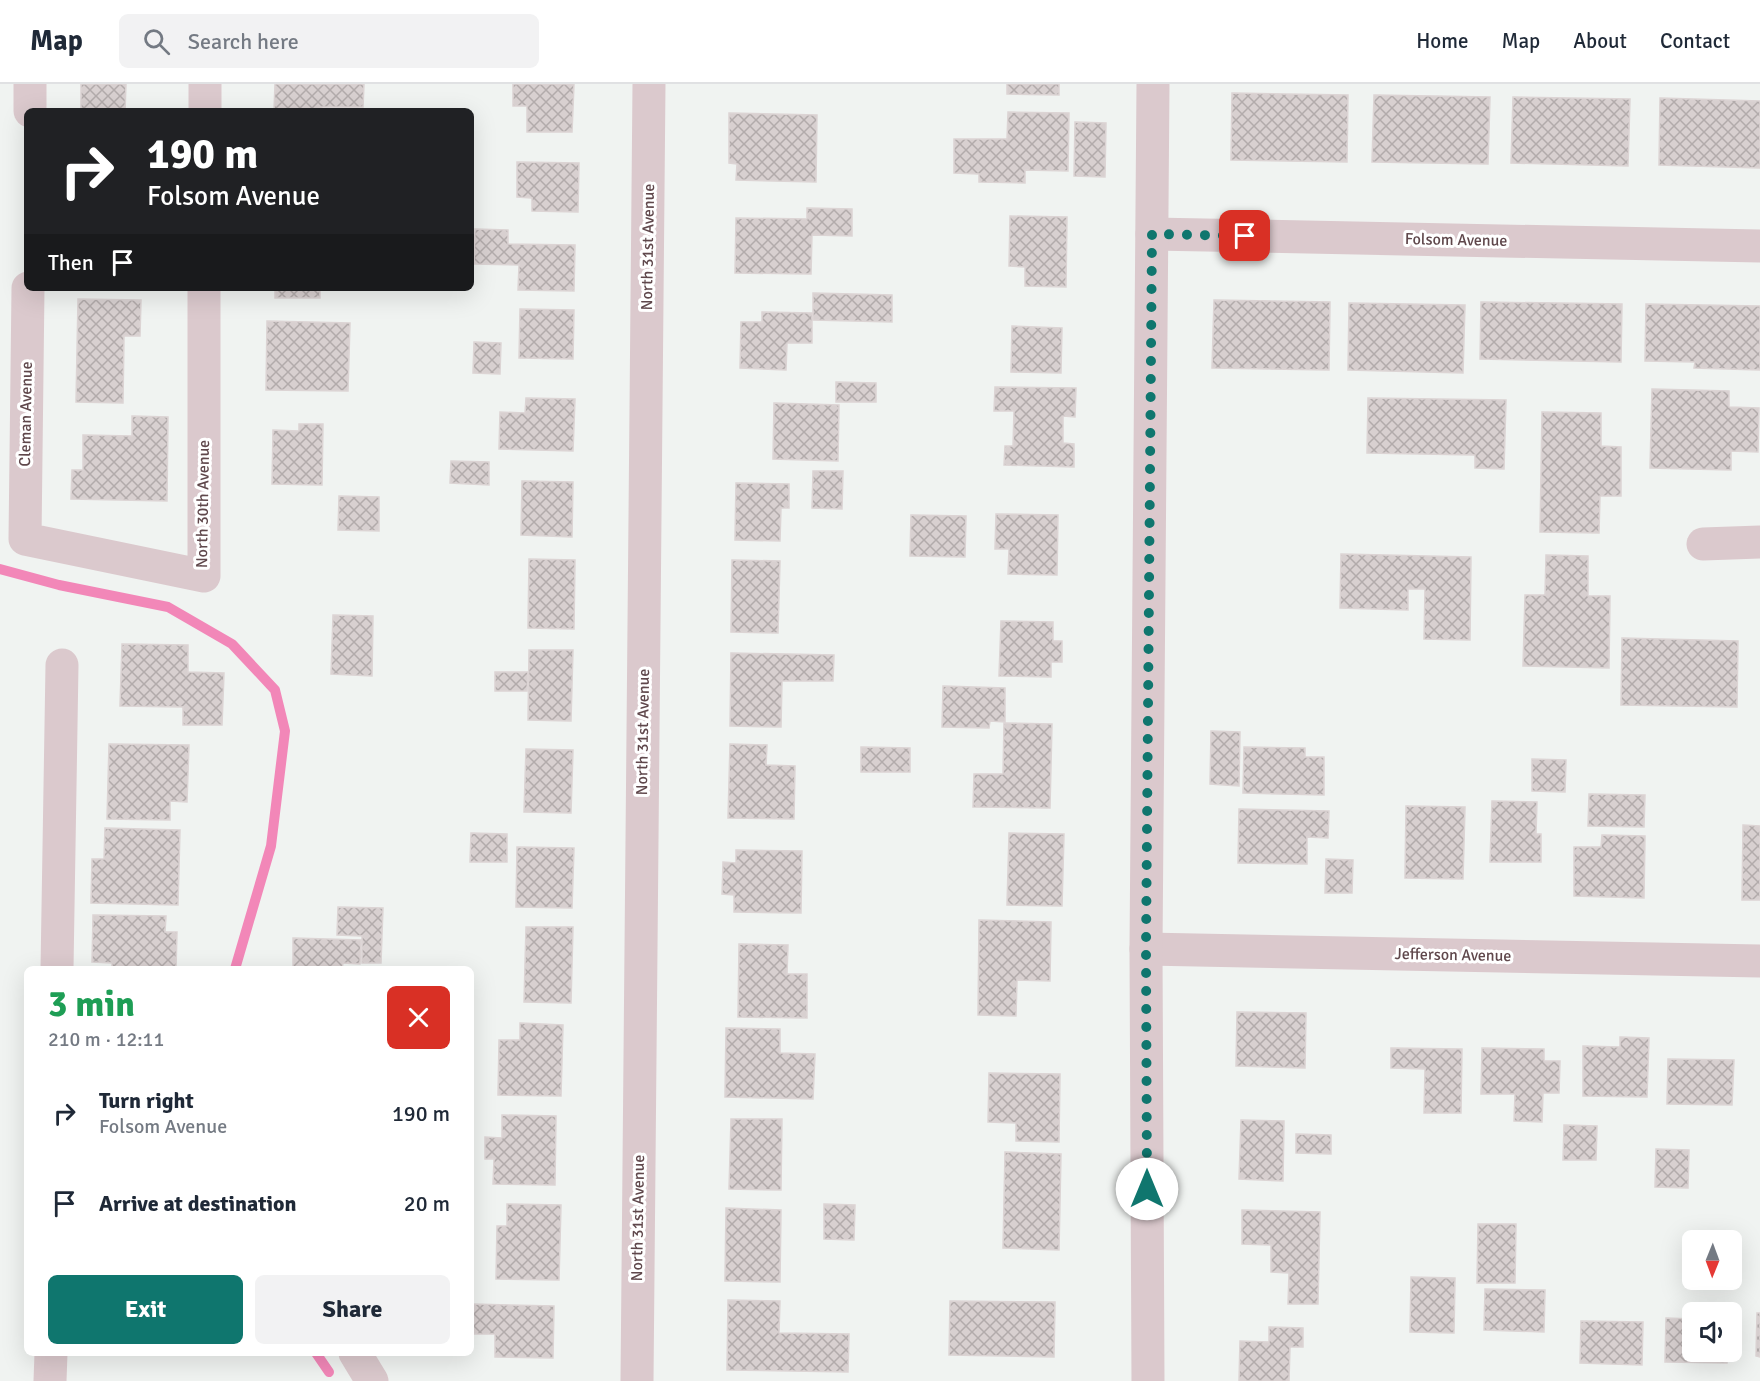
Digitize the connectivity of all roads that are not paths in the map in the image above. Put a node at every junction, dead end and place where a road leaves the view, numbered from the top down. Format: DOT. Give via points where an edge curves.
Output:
graph roads {
  1 [pos="30,84"];
  2 [pos="205,84"];
  3 [pos="649,84"];
  4 [pos="1153,84"];
  5 [pos="30,108"];
  6 [pos="205,108"];
  7 [pos="1152,234"];
  8 [pos="1760,246"];
  9 [pos="28,291"];
  10 [pos="204,291"];
  11 [pos="25,539"];
  12 [pos="1760,542"];
  13 [pos="1703,544"];
  14 [pos="62,664"];
  15 [pos="1146,949"];
  16 [pos="1760,961"];
  17 [pos="57,966"];
  18 [pos="51,1356"];
  19 [pos="357,1356"];
  20 [pos="50,1381"];
  21 [pos="372,1381"];
  22 [pos="637,1381"];
  23 [pos="1148,1381"];
  1 -- 5 [label="street"];
  2 -- 6 [label="street"];
  3 -- 22 [label="street, North 31st Avenue"];
  4 -- 7 [label="street"];
  7 -- 8 [label="street, Folsom Avenue"];
  7 -- 15 [label="street"];
  9 -- 11 [label="street, Cleman Avenue"];
  10 -- 11 [label="street, North 30th Avenue" via="204,576"];
  12 -- 13 [label="street"];
  14 -- 17 [label="street"];
  15 -- 16 [label="street, Jefferson Avenue"];
  15 -- 23 [label="street"];
  18 -- 20 [label="street"];
  19 -- 21 [label="street"];
}
